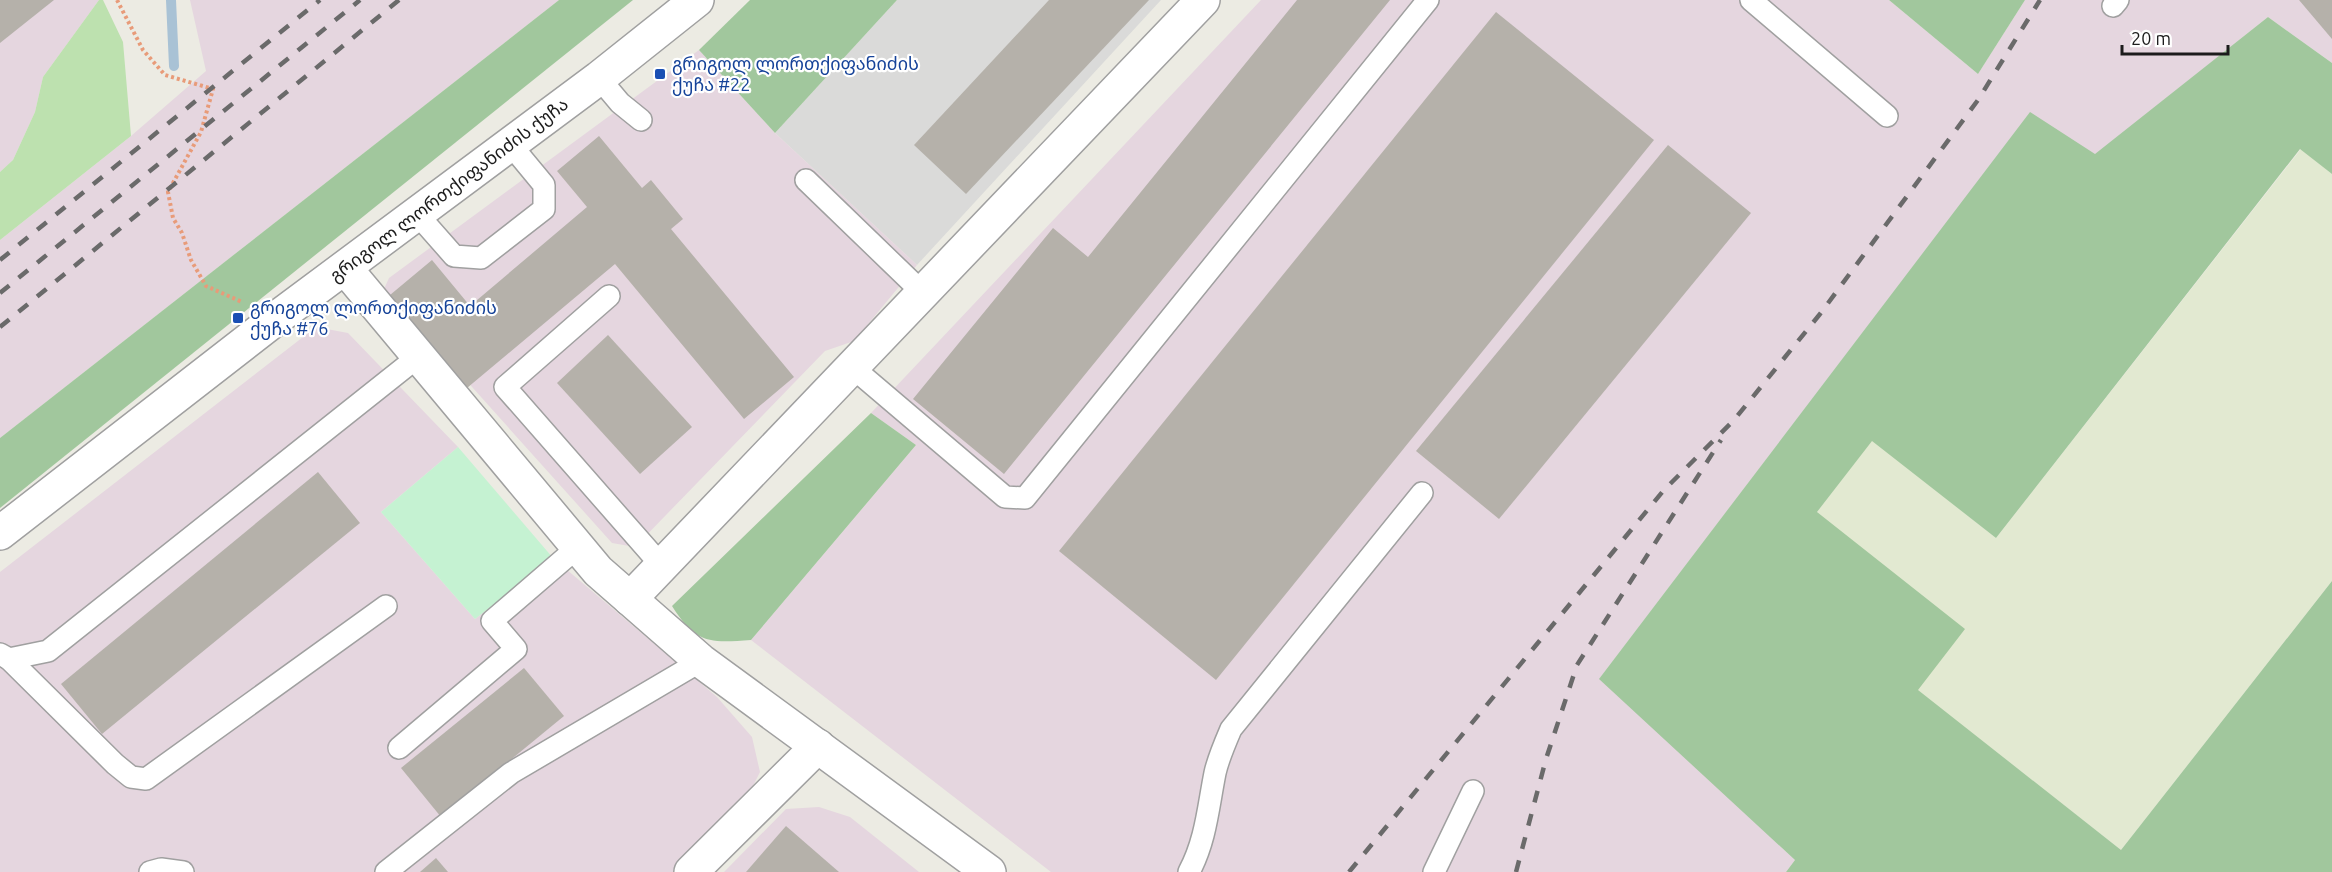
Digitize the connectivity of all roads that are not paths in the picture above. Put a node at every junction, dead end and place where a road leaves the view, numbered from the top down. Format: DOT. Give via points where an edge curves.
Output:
graph roads {
  1 [pos="697,0"];
  2 [pos="1203,0"];
  3 [pos="1428,0"];
  4 [pos="1751,0"];
  5 [pos="599,78"];
  6 [pos="1887,116"];
  7 [pos="641,120"];
  8 [pos="510,144"];
  9 [pos="806,180"];
  10 [pos="417,214"];
  11 [pos="345,268"];
  12 [pos="924,293"];
  13 [pos="609,296"];
  14 [pos="419,356"];
  15 [pos="852,368"];
  16 [pos="1422,493"];
  17 [pos="0,533"];
  18 [pos="578,547"];
  19 [pos="662,566"];
  20 [pos="630,599"];
  21 [pos="386,606"];
  22 [pos="5,657"];
  23 [pos="700,661"];
  24 [pos="818,746"];
  25 [pos="399,748"];
  26 [pos="1473,791"];
  27 [pos="704,867"];
  28 [pos="150,872"];
  29 [pos="183,872"];
  30 [pos="386,872"];
  31 [pos="989,872"];
  32 [pos="1189,872"];
  33 [pos="1434,872"];
  1 -- 5 [label="street, გრიგოლ ლორთქიფანიძის ქუჩა"];
  2 -- 12 [label="street"];
  3 -- 15 [label="lane" via="1025,498 1005,497"];
  4 -- 6 [label="lane"];
  5 -- 7 [label="lane" via="620,104"];
  5 -- 8 [label="street, გრიგოლ ლორთქიფანიძის ქუჩა"];
  8 -- 10 [label="street, გრიგოლ ლორთქიფანიძის ქუჩა"];
  8 -- 10 [label="lane" via="544,185 544,209 481,258 454,256"];
  9 -- 12 [label="lane"];
  10 -- 11 [label="street, გრიგოლ ლორთქიფანიძის ქუჩა"];
  11 -- 14 [label="street"];
  11 -- 17 [label="street, გრიგოლ ლორთქიფანიძის ქუჩა"];
  12 -- 15 [label="street"];
  13 -- 19 [label="lane" via="505,387"];
  14 -- 18 [label="street"];
  14 -- 22 [label="lane" via="48,651"];
  15 -- 19 [label="street"];
  16 -- 32 [label="lane" via="1231,729 1215,771 1201,850"];
  18 -- 20 [label="street"];
  18 -- 25 [label="lane" via="492,621 516,649"];
  19 -- 20 [label="street"];
  20 -- 23 [label="street"];
  21 -- 22 [label="lane" via="146,779 131,777 114,764"];
  23 -- 24 [label="street"];
  23 -- 30 [label="lane" via="511,773"];
  24 -- 27 [label="street"];
  24 -- 31 [label="street"];
  26 -- 33 [label="lane"];
  28 -- 29 [label="lane"];
}
